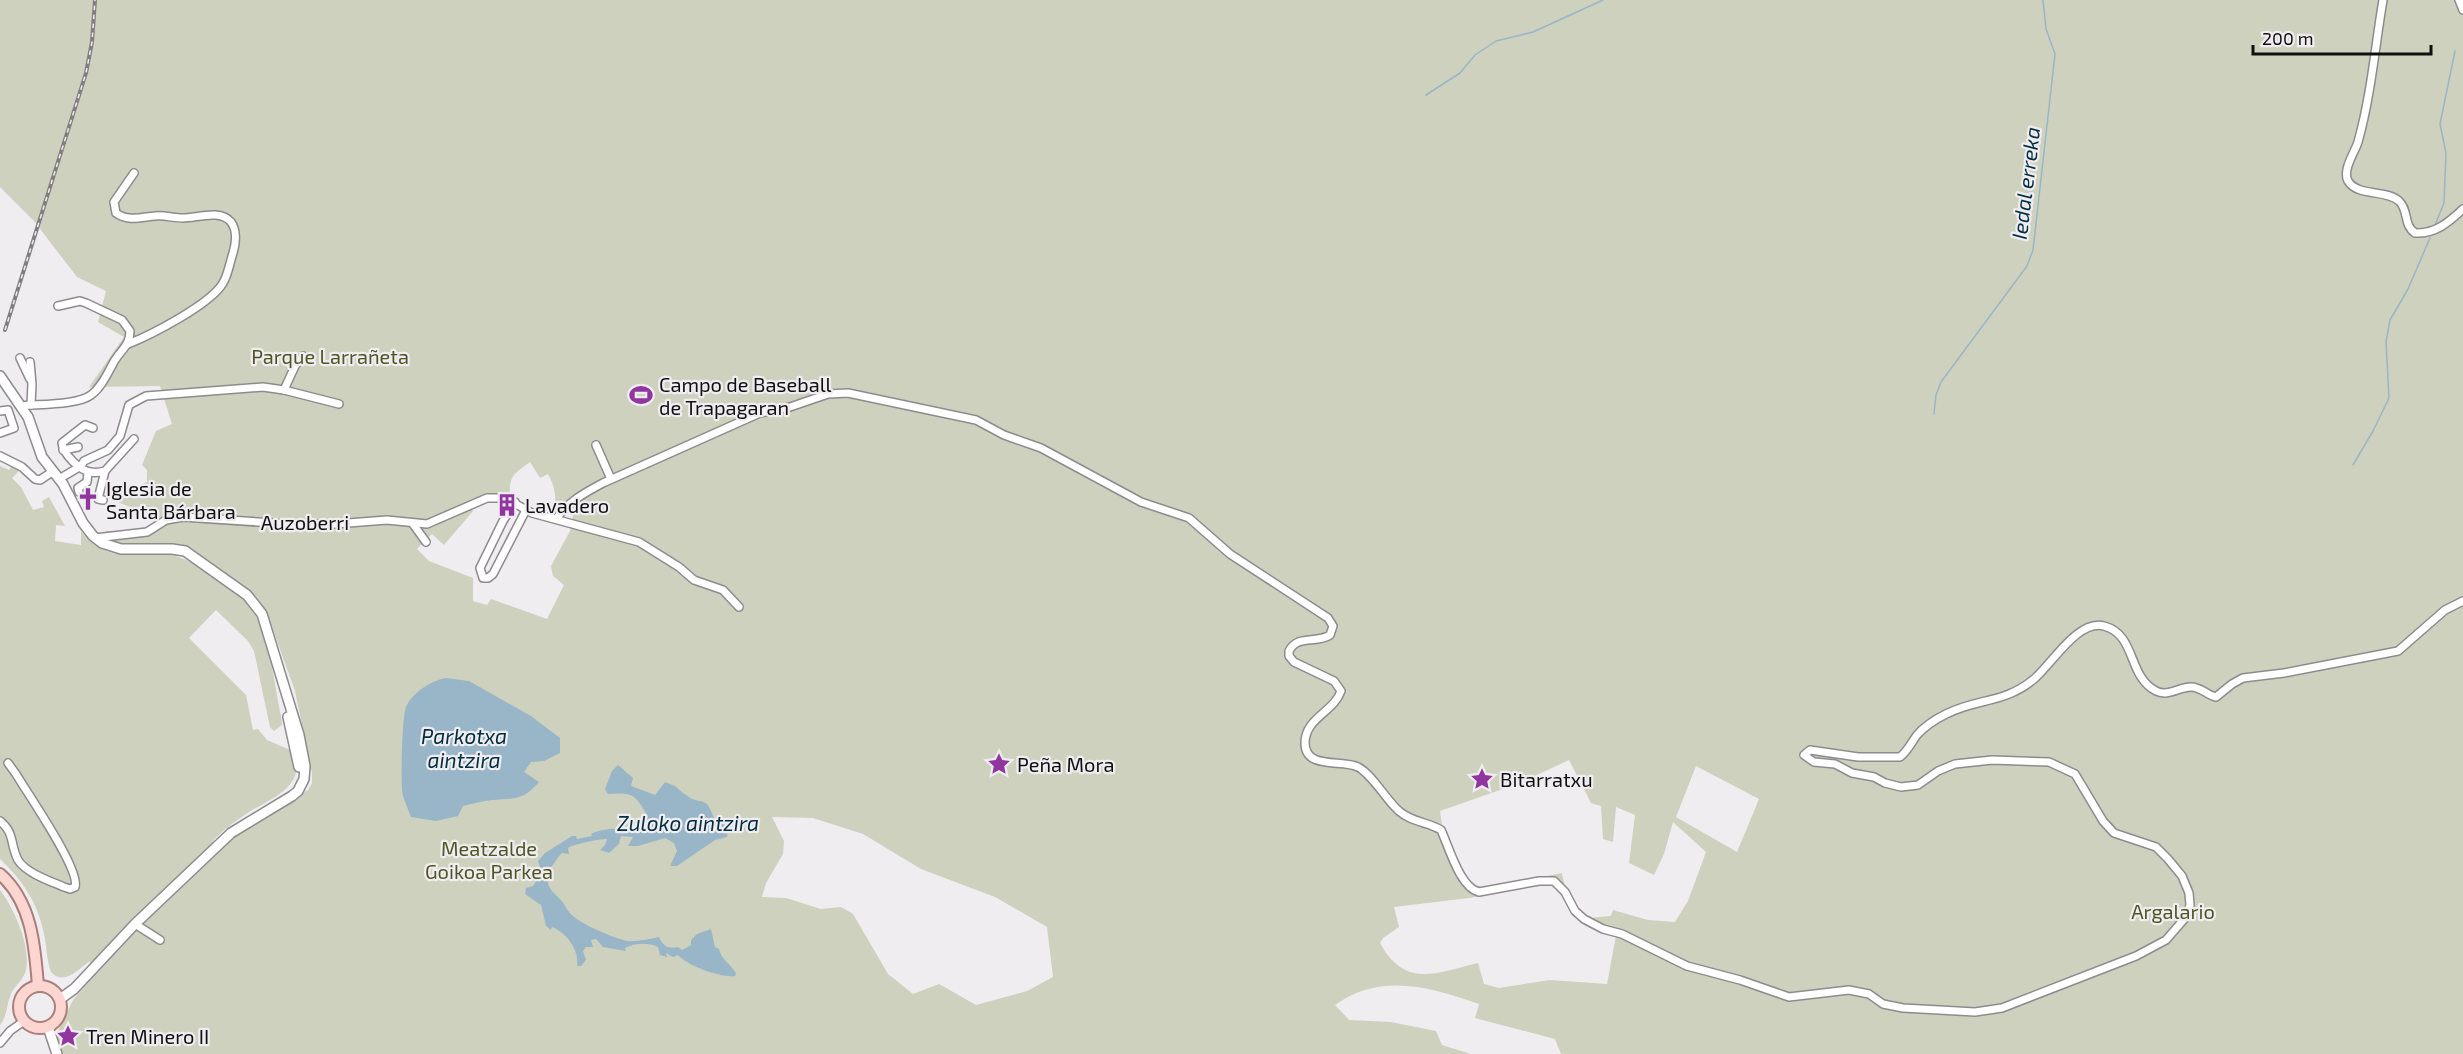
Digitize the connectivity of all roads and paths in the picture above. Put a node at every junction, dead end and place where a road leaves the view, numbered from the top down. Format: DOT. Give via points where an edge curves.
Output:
graph roads {
  1 [pos="2383,0"];
  2 [pos="2459,0"];
  3 [pos="2463,10"];
  4 [pos="134,173"];
  5 [pos="2463,209"];
  6 [pos="58,306"];
  7 [pos="128,344"];
  8 [pos="303,356"];
  9 [pos="20,358"];
  10 [pos="30,362"];
  11 [pos="0,376"];
  12 [pos="32,384"];
  13 [pos="284,390"];
  14 [pos="339,404"];
  15 [pos="26,406"];
  16 [pos="0,411"];
  17 [pos="93,428"];
  18 [pos="0,434"];
  19 [pos="134,439"];
  20 [pos="596,445"];
  21 [pos="78,447"];
  22 [pos="63,450"];
  23 [pos="123,452"];
  24 [pos="103,454"];
  25 [pos="2,456"];
  26 [pos="81,466"];
  27 [pos="105,471"];
  28 [pos="88,472"];
  29 [pos="56,475"];
  30 [pos="610,479"];
  31 [pos="79,492"];
  32 [pos="103,500"];
  33 [pos="515,502"];
  34 [pos="526,510"];
  35 [pos="556,519"];
  36 [pos="413,524"];
  37 [pos="95,538"];
  38 [pos="426,542"];
  39 [pos="2463,601"];
  40 [pos="739,607"];
  41 [pos="8,763"];
  42 [pos="0,821"];
  43 [pos="0,874"];
  44 [pos="135,924"];
  45 [pos="160,940"];
  46 [pos="38,986"];
  47 [pos="60,999"];
  48 [pos="24,1021"];
  49 [pos="48,1028"];
  50 [pos="0,1043"];
  51 [pos="57,1054"];
  1 -- 5 [label="street" via="2348,182 2400,202 2415,233 2427,234 2439,228"];
  2 -- 3 [label="street"];
  4 -- 7 [label="street" via="114,202 116,213 140,219 225,217 235,229 235,246 223,283 211,297"];
  6 -- 7 [label="street" via="80,301 122,320 129,331"];
  7 -- 15 [label="street" via="92,395"];
  8 -- 13 [label="street"];
  9 -- 12 [label="street"];
  10 -- 12 [label="street"];
  11 -- 15 [label="street"];
  12 -- 15 [label="street"];
  13 -- 14 [label="street"];
  13 -- 24 [label="street" via="252,387 140,398 129,405 120,436"];
  15 -- 29 [label="street" via="39,452"];
  16 -- 18 [label="street" via="8,410 14,428"];
  17 -- 22 [label="street" via="78,427 63,440"];
  19 -- 23 [label="street"];
  20 -- 30 [label="street"];
  21 -- 22 [label="street"];
  22 -- 26 [label="street"];
  23 -- 24 [label="street"];
  23 -- 27 [label="street"];
  24 -- 26 [label="street"];
  25 -- 29 [label="street" via="36,479"];
  26 -- 28 [label="street"];
  26 -- 29 [label="street"];
  27 -- 28 [label="street"];
  27 -- 32 [label="street" via="98,499"];
  28 -- 31 [label="street" via="87,482 78,488"];
  29 -- 37 [label="street"];
  30 -- 35 [label="street" via="578,496"];
  30 -- 39 [label="street" via="760,413 838,393 868,396 988,424 1142,502 1189,518 1230,554 1328,618 1333,626 1328,636 1300,641 1289,651 1294,662 1334,681 1341,691 1310,726 1305,745 1308,753 1320,762 1361,769 1407,818 1441,830 1471,890 1554,881 1584,919 1687,966 1789,997 1849,990 1903,1008 1975,1012 2002,1008 2120,963 2166,940 2180,926 2190,905 2189,893 2182,876 2156,847 2114,833 2076,774 2049,762 1992,760 1955,764 1918,785 1901,787 1835,764 1814,762 1807,759 1806,752 1900,757 1918,734 1947,714 2018,690 2075,636 2091,626 2105,627 2120,635 2138,674 2159,693 2193,687 2216,697 2243,678 2398,651 2445,610"];
  33 -- 34 [label="street, Auzoberri"];
  33 -- 34 [label="street" via="480,568 483,578 493,574"];
  33 -- 36 [label="street, Auzoberri" via="487,498 440,520"];
  34 -- 35 [label="street, Auzoberri"];
  35 -- 40 [label="street, Auzoberri" via="639,542 694,580 723,590"];
  36 -- 37 [label="street, Auzoberri" via="387,520 288,524 183,517 147,532"];
  36 -- 38 [label="street"];
  37 -- 44 [label="street" via="121,549 185,551 252,600 265,622 305,766 298,791 231,833"];
  41 -- 42 [label="street" via="60,844 76,877 75,887 64,887 24,866 14,850 12,836"];
  43 -- 46 [label="main road" via="27,917"];
  44 -- 45 [label="street"];
  44 -- 47 [label="street"];
  46 -- 47 [label="main road" via="51,989"];
  46 -- 48 [label="main road" via="22,996 19,1008"];
  47 -- 49 [label="main road" via="58,1019"];
  48 -- 49 [label="main road" via="34,1028"];
  48 -- 50 [label="street"];
  49 -- 51 [label="street"];
}
